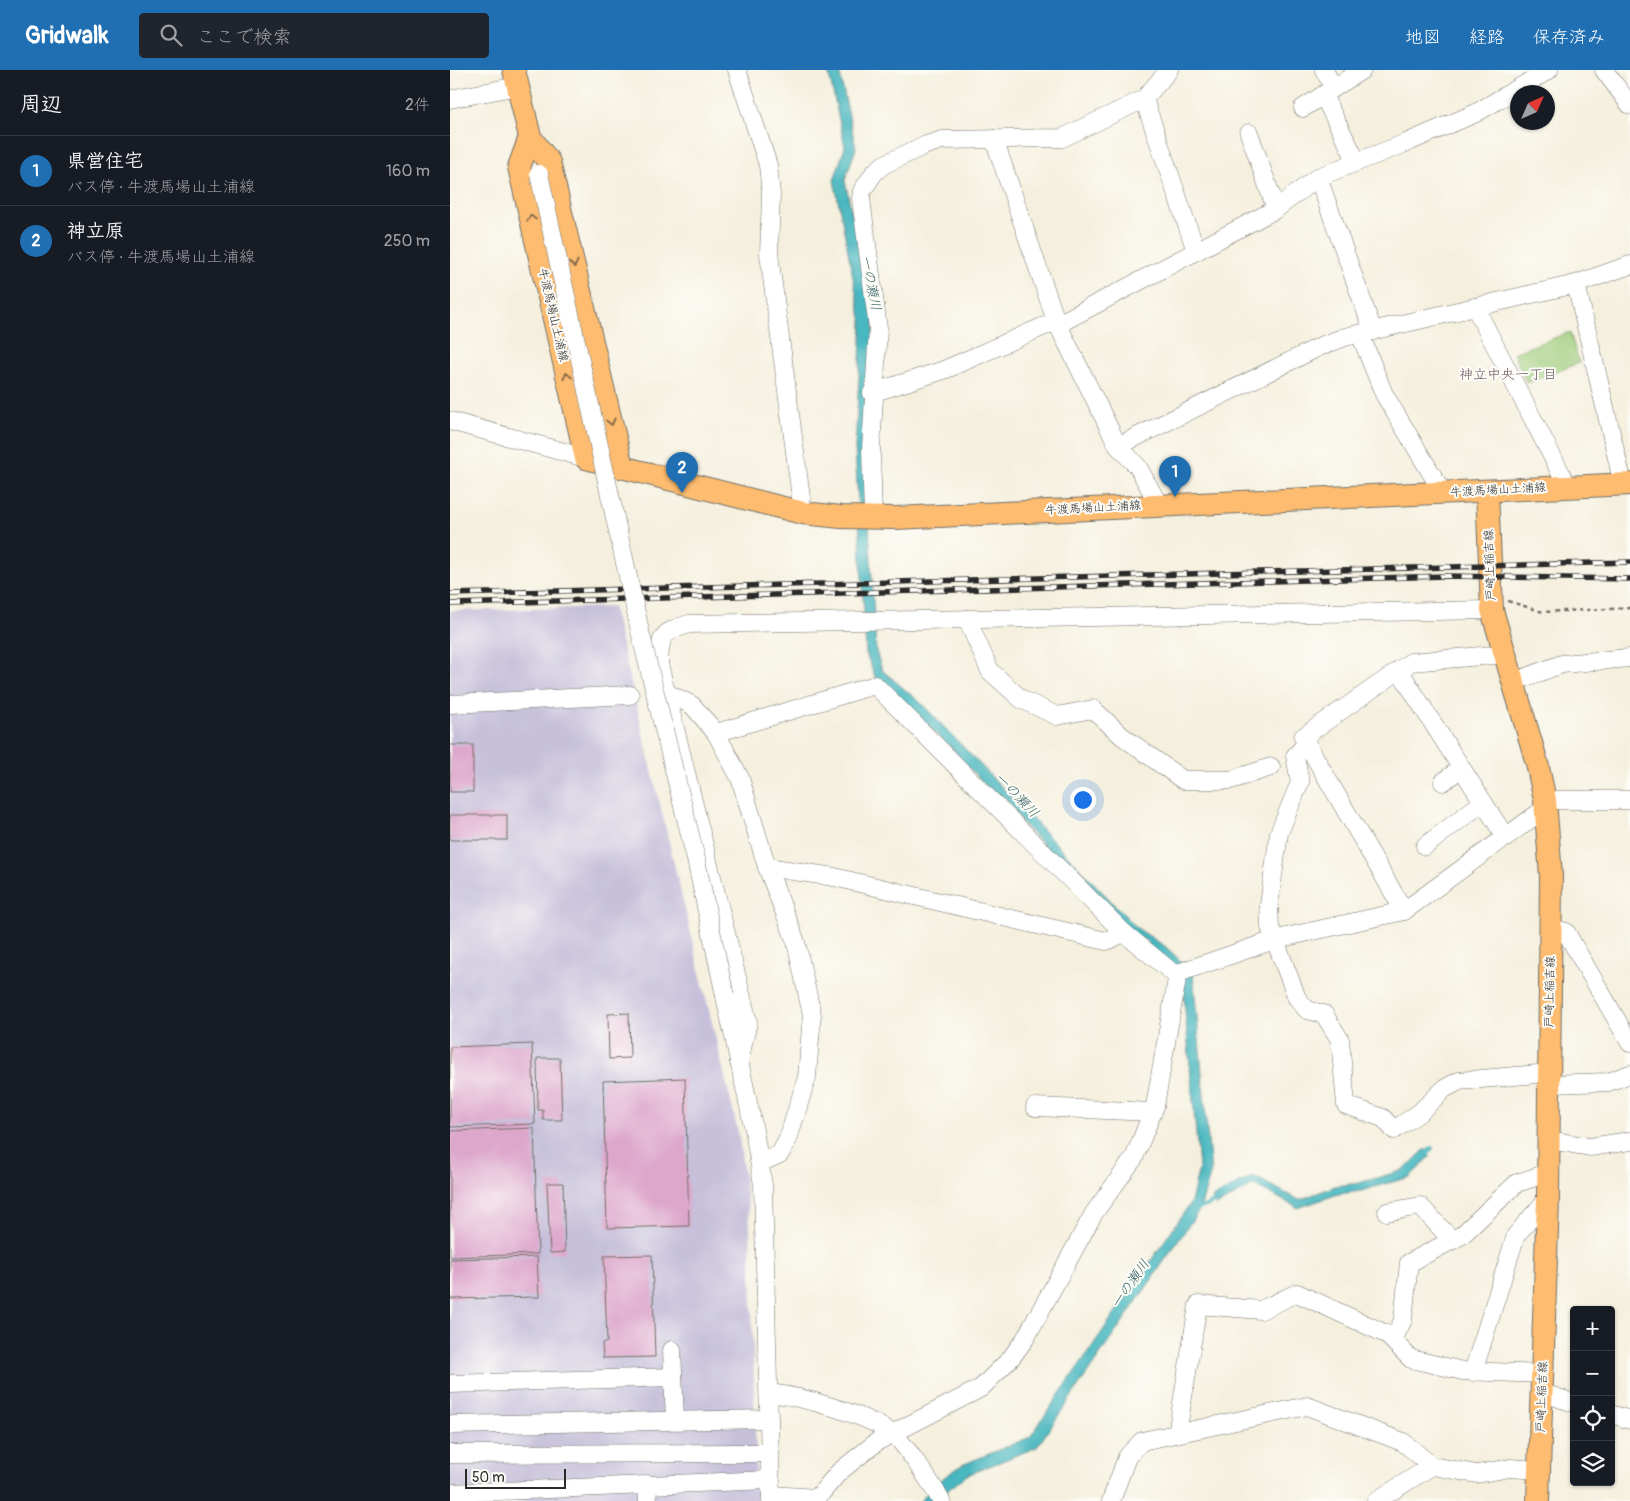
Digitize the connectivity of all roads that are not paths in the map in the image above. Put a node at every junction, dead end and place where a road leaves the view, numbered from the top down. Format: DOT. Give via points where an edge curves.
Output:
graph roads {
  1 [pos="737,70"];
  2 [pos="1169,70"];
  3 [pos="1324,70"];
  4 [pos="1362,70"];
  5 [pos="1549,70"];
  6 [pos="1604,70"];
  7 [pos="516,78"];
  8 [pos="1329,91"];
  9 [pos="450,99"];
  10 [pos="1144,99"];
  11 [pos="1630,105"];
  12 [pos="1303,108"];
  13 [pos="1249,134"];
  14 [pos="530,137"];
  15 [pos="994,139"];
  16 [pos="1357,162"];
  17 [pos="1318,177"];
  18 [pos="1276,209"];
  19 [pos="1196,251"];
  20 [pos="1630,265"];
  21 [pos="1576,284"];
  22 [pos="1475,307"];
  23 [pos="1056,321"];
  24 [pos="1367,332"];
  25 [pos="872,393"];
  26 [pos="450,421"];
  27 [pos="1118,446"];
  28 [pos="586,458"];
  29 [pos="622,467"];
  30 [pos="1626,484"];
  31 [pos="1568,487"];
  32 [pos="1487,491"];
  33 [pos="1443,493"];
  34 [pos="1159,505"];
  35 [pos="804,513"];
  36 [pos="874,517"];
  37 [pos="1491,602"];
  38 [pos="968,619"];
  39 [pos="1505,654"];
  40 [pos="1630,658"];
  41 [pos="1399,670"];
  42 [pos="1513,682"];
  43 [pos="666,693"];
  44 [pos="630,695"];
  45 [pos="450,704"];
  46 [pos="716,733"];
  47 [pos="1307,743"];
  48 [pos="1271,767"];
  49 [pos="1461,768"];
  50 [pos="1443,782"];
  51 [pos="1630,800"];
  52 [pos="1483,802"];
  53 [pos="1546,805"];
  54 [pos="1506,838"];
  55 [pos="1425,846"];
  56 [pos="768,867"];
  57 [pos="1404,912"];
  58 [pos="1551,928"];
  59 [pos="1124,933"];
  60 [pos="1274,940"];
  61 [pos="1178,977"];
  62 [pos="1630,1043"];
  63 [pos="739,1062"];
  64 [pos="1630,1074"];
  65 [pos="1549,1078"];
  66 [pos="1036,1108"];
  67 [pos="1153,1112"];
  68 [pos="1549,1140"];
  69 [pos="1630,1141"];
  70 [pos="760,1164"];
  71 [pos="1548,1173"];
  72 [pos="1548,1198"];
  73 [pos="1387,1212"];
  74 [pos="1452,1240"];
  75 [pos="1393,1340"];
  76 [pos="672,1350"];
  77 [pos="1473,1372"];
  78 [pos="673,1377"];
  79 [pos="450,1384"];
  80 [pos="1543,1384"];
  81 [pos="769,1393"];
  82 [pos="1570,1401"];
  83 [pos="1615,1415"];
  84 [pos="769,1419"];
  85 [pos="675,1420"];
  86 [pos="1630,1420"];
  87 [pos="450,1426"];
  88 [pos="893,1433"];
  89 [pos="1177,1434"];
  90 [pos="770,1453"];
  91 [pos="450,1454"];
  92 [pos="1432,1466"];
  93 [pos="1539,1470"];
  94 [pos="648,1492"];
  95 [pos="771,1492"];
  96 [pos="450,1493"];
  97 [pos="937,1495"];
  98 [pos="1111,1501"];
  99 [pos="1376,1501"];
  100 [pos="1538,1501"];
  1 -- 35 [label="street" via="768,165 771,194 768,254"];
  2 -- 10 [label="street"];
  3 -- 8 [label="street"];
  4 -- 8 [label="street"];
  5 -- 16 [label="street" via="1476,113"];
  6 -- 11 [label="street"];
  7 -- 9 [label="street"];
  7 -- 14 [label="main road"];
  8 -- 12 [label="street"];
  8 -- 16 [label="street"];
  10 -- 15 [label="street" via="1062,138"];
  10 -- 19 [label="street"];
  13 -- 18 [label="street"];
  28 -- 14 [label="main road, 牛渡馬場山土浦線, one-way" via="519,167"];
  14 -- 29 [label="main road, one-way" via="549,162"];
  14 -- 63 [label="street, bridge"];
  15 -- 23 [label="street"];
  15 -- 25 [label="street" via="942,140 922,146 883,165 862,191 878,328"];
  16 -- 17 [label="street"];
  17 -- 18 [label="street"];
  17 -- 24 [label="street"];
  18 -- 19 [label="street"];
  19 -- 23 [label="street" via="1064,321"];
  20 -- 21 [label="street"];
  21 -- 22 [label="street"];
  21 -- 30 [label="street"];
  22 -- 24 [label="street"];
  22 -- 31 [label="street"];
  23 -- 25 [label="street" via="944,370"];
  23 -- 27 [label="street"];
  24 -- 27 [label="street" via="1321,346"];
  24 -- 33 [label="street" via="1384,394"];
  25 -- 36 [label="street" via="870,449"];
  26 -- 28 [label="street"];
  27 -- 34 [label="street" via="1138,467"];
  28 -- 29 [label="main road, 牛渡馬場山土浦線"];
  29 -- 35 [label="main road, 牛渡馬場山土浦線"];
  30 -- 31 [label="main road, 牛渡馬場山土浦線"];
  31 -- 32 [label="main road, 牛渡馬場山土浦線"];
  32 -- 33 [label="main road, 牛渡馬場山土浦線"];
  32 -- 37 [label="main road, 戸崎上稲吉線"];
  33 -- 34 [label="main road, 牛渡馬場山土浦線"];
  34 -- 36 [label="main road, 牛渡馬場山土浦線"];
  35 -- 36 [label="main road, 牛渡馬場山土浦線"];
  37 -- 38 [label="street"];
  37 -- 39 [label="main road, 戸崎上稲吉線"];
  38 -- 43 [label="street" via="689,624 670,630 660,643 659,664"];
  38 -- 48 [label="street" via="990,671 1021,700 1057,716 1094,708 1122,736 1183,780 1231,780"];
  39 -- 41 [label="street" via="1411,662"];
  39 -- 42 [label="main road, 戸崎上稲吉線"];
  40 -- 42 [label="street" via="1562,664"];
  41 -- 47 [label="street" via="1303,736"];
  41 -- 49 [label="street"];
  42 -- 53 [label="main road, 戸崎上稲吉線"];
  43 -- 46 [label="street" via="692,705"];
  43 -- 63 [label="street" via="748,1022"];
  44 -- 45 [label="street"];
  46 -- 56 [label="street" via="740,778"];
  46 -- 59 [label="street" via="875,685"];
  47 -- 57 [label="street"];
  47 -- 60 [label="street" via="1296,756 1300,782 1278,841 1269,905"];
  49 -- 50 [label="street"];
  49 -- 52 [label="street"];
  51 -- 53 [label="street"];
  52 -- 54 [label="street"];
  52 -- 55 [label="street"];
  53 -- 54 [label="street"];
  53 -- 58 [label="main road, 戸崎上稲吉線"];
  54 -- 57 [label="street"];
  56 -- 59 [label="street" via="834,878 1106,941"];
  56 -- 70 [label="street" via="796,942 812,1015 807,1077 788,1139 780,1154"];
  57 -- 60 [label="street"];
  58 -- 62 [label="street" via="1566,932"];
  58 -- 65 [label="main road, 戸崎上稲吉線"];
  59 -- 61 [label="street"];
  60 -- 61 [label="street" via="1178,973"];
  60 -- 65 [label="street" via="1297,998 1307,1010 1324,1014 1340,1040 1346,1105 1383,1118 1394,1130 1458,1081"];
  61 -- 67 [label="street"];
  63 -- 70 [label="street"];
  64 -- 65 [label="street" via="1608,1082"];
  65 -- 68 [label="main road, 戸崎上稲吉線"];
  66 -- 67 [label="street"];
  67 -- 88 [label="street" via="1134,1158 1094,1213 1025,1339 1011,1358 981,1388"];
  68 -- 69 [label="street" via="1590,1147"];
  68 -- 71 [label="main road, 戸崎上稲吉線"];
  70 -- 81 [label="street"];
  71 -- 72 [label="main road, 戸崎上稲吉線"];
  71 -- 74 [label="street" via="1517,1183 1462,1235"];
  72 -- 77 [label="street" via="1516,1235"];
  72 -- 80 [label="main road, 戸崎上稲吉線"];
  73 -- 74 [label="street" via="1420,1206"];
  74 -- 75 [label="street" via="1409,1263 1403,1320"];
  75 -- 77 [label="street" via="1411,1359"];
  75 -- 89 [label="street" via="1297,1293 1261,1310 1198,1306"];
  76 -- 78 [label="street"];
  77 -- 80 [label="street"];
  78 -- 79 [label="street"];
  78 -- 85 [label="street"];
  80 -- 82 [label="street"];
  80 -- 93 [label="main road, 戸崎上稲吉線"];
  81 -- 84 [label="street"];
  81 -- 88 [label="street" via="797,1396 864,1419"];
  83 -- 86 [label="street"];
  84 -- 85 [label="street"];
  84 -- 90 [label="street"];
  85 -- 87 [label="street"];
  88 -- 95 [label="street" via="839,1472 817,1498"];
  88 -- 97 [label="street"];
  89 -- 92 [label="street" via="1307,1406 1403,1442"];
  89 -- 98 [label="street" via="1142,1441 1127,1457"];
  90 -- 91 [label="street"];
  90 -- 95 [label="street"];
  92 -- 93 [label="street" via="1477,1474 1510,1468"];
  92 -- 99 [label="street"];
  93 -- 100 [label="main road, 戸崎上稲吉線"];
  94 -- 95 [label="street"];
  94 -- 96 [label="street"];
}
